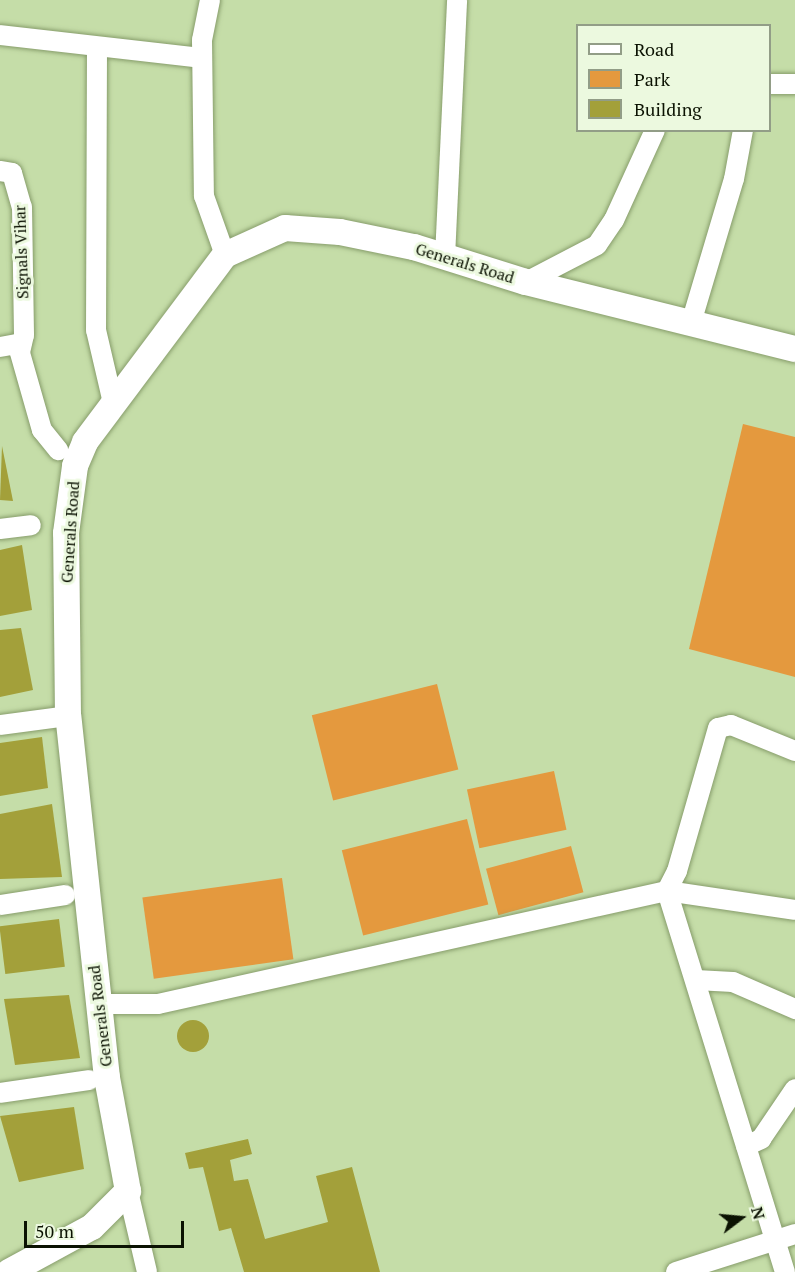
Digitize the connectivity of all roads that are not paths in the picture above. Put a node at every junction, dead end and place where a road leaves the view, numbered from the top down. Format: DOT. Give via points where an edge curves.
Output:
graph roads {
  1 [pos="210,0"];
  2 [pos="456,0"];
  3 [pos="0,35"];
  4 [pos="97,47"];
  5 [pos="202,58"];
  6 [pos="771,84"];
  7 [pos="795,84"];
  8 [pos="655,132"];
  9 [pos="743,132"];
  10 [pos="0,171"];
  11 [pos="225,255"];
  12 [pos="445,257"];
  13 [pos="526,282"];
  14 [pos="691,323"];
  15 [pos="22,344"];
  16 [pos="0,347"];
  17 [pos="795,349"];
  18 [pos="113,403"];
  19 [pos="58,450"];
  20 [pos="31,525"];
  21 [pos="0,530"];
  22 [pos="68,716"];
  23 [pos="0,725"];
  24 [pos="795,751"];
  25 [pos="667,891"];
  26 [pos="65,895"];
  27 [pos="0,905"];
  28 [pos="795,910"];
  29 [pos="696,980"];
  30 [pos="98,1004"];
  31 [pos="795,1009"];
  32 [pos="89,1080"];
  33 [pos="795,1089"];
  34 [pos="0,1093"];
  35 [pos="746,1146"];
  36 [pos="128,1191"];
  37 [pos="795,1234"];
  38 [pos="774,1239"];
  39 [pos="9,1272"];
  40 [pos="147,1272"];
  41 [pos="676,1272"];
  42 [pos="785,1272"];
  1 -- 5 [label="street"];
  2 -- 12 [label="street"];
  3 -- 4 [label="street"];
  4 -- 5 [label="street"];
  4 -- 18 [label="street" via="96,330"];
  5 -- 11 [label="street" via="204,196"];
  6 -- 7 [label="street"];
  8 -- 13 [label="street" via="614,220 597,245"];
  9 -- 14 [label="street" via="734,179"];
  10 -- 15 [label="street, Signals Vihar" via="12,173 22,207"];
  11 -- 12 [label="street, Generals Road" via="285,228 340,232"];
  11 -- 18 [label="street, Generals Road"];
  12 -- 13 [label="street, Generals Road"];
  13 -- 14 [label="street, Generals Road"];
  14 -- 17 [label="street, Generals Road"];
  15 -- 16 [label="street"];
  15 -- 19 [label="street, Signals Vihar" via="20,353 42,430"];
  18 -- 22 [label="street, Generals Road" via="85,442 75,466 69,503 65,609"];
  20 -- 21 [label="street"];
  22 -- 23 [label="street"];
  22 -- 30 [label="street, Generals Road"];
  24 -- 25 [label="street" via="731,725 718,728"];
  25 -- 28 [label="street"];
  25 -- 29 [label="street"];
  25 -- 30 [label="street" via="158,1004"];
  26 -- 27 [label="street"];
  29 -- 31 [label="street" via="733,982"];
  29 -- 35 [label="street"];
  30 -- 36 [label="street, Generals Road"];
  32 -- 34 [label="street"];
  33 -- 35 [label="street" via="762,1139"];
  35 -- 38 [label="street"];
  36 -- 39 [label="street" via="92,1227"];
  36 -- 40 [label="street"];
  37 -- 38 [label="street"];
  38 -- 41 [label="street"];
  38 -- 42 [label="street"];
}
